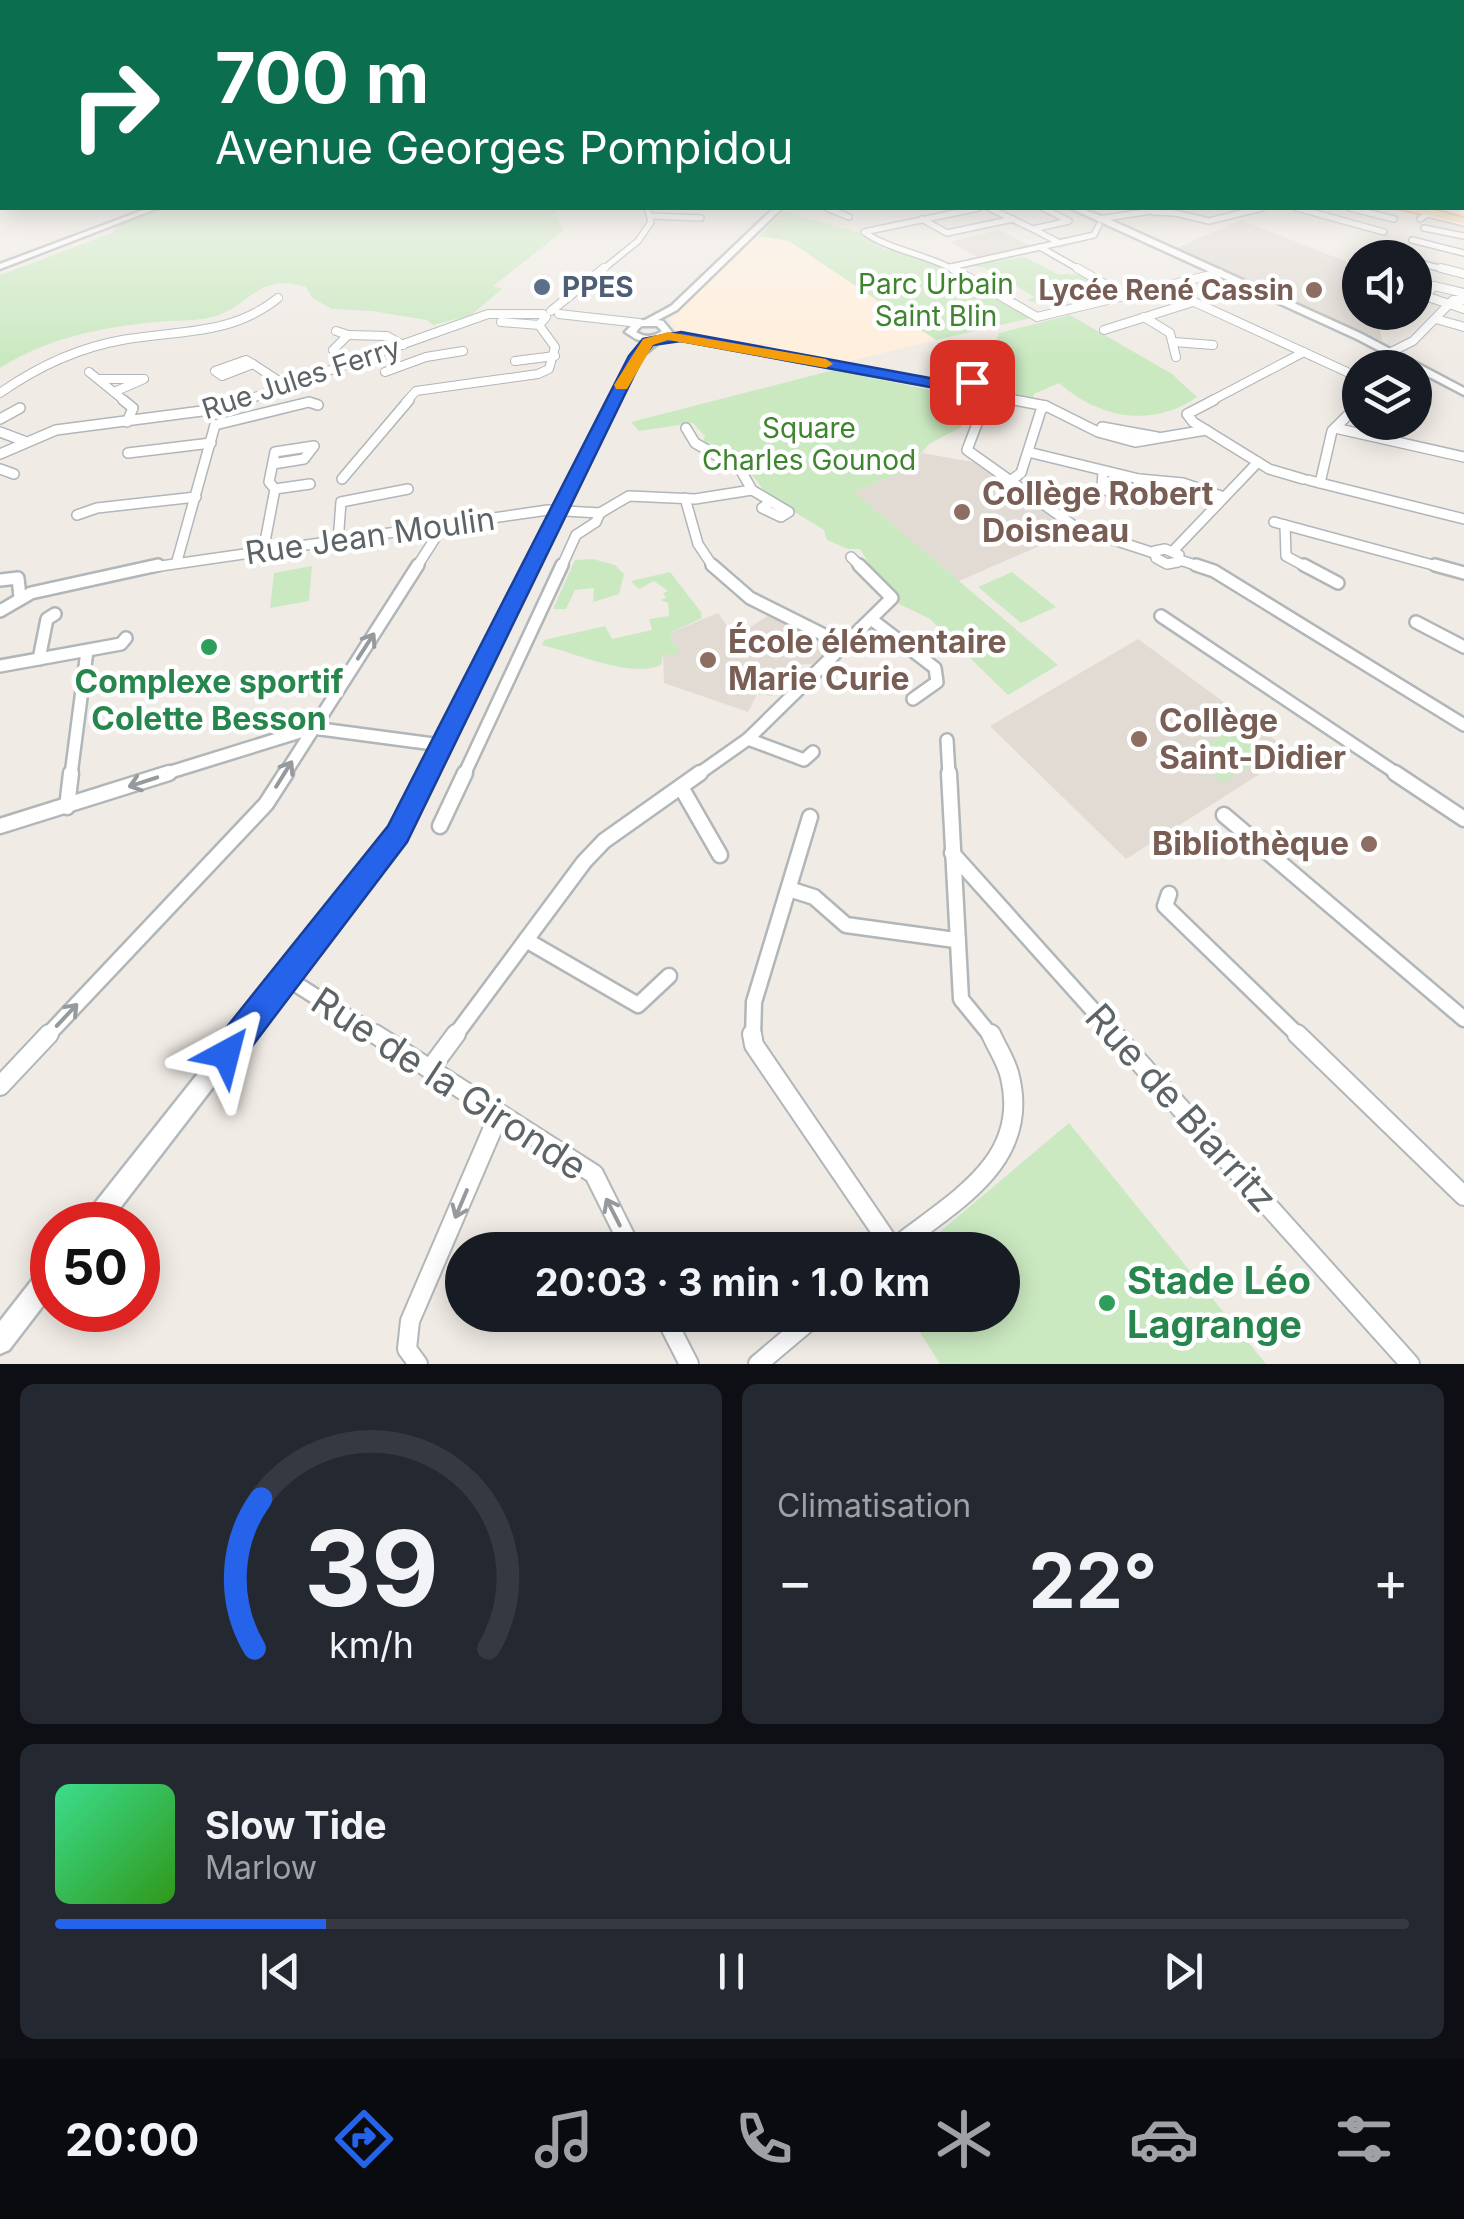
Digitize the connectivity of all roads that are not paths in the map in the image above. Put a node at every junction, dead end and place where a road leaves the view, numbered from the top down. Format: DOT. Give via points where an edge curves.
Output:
graph roads {
  1 [pos="100,229"];
  2 [pos="648,229"];
  3 [pos="760,229"];
  4 [pos="875,229"];
  5 [pos="1038,229"];
  6 [pos="1096,229"];
  7 [pos="1126,229"];
  8 [pos="1360,229"];
  9 [pos="1385,229"];
  10 [pos="1427,229"];
  11 [pos="1033,230"];
  12 [pos="1464,236"];
  13 [pos="1060,242"];
  14 [pos="1432,245"];
  15 [pos="1040,247"];
  16 [pos="1464,253"];
  17 [pos="1432,266"];
  18 [pos="0,267"];
  19 [pos="951,267"];
  20 [pos="1219,273"];
  21 [pos="1464,274"];
  22 [pos="1162,288"];
  23 [pos="1464,292"];
  24 [pos="1122,294"];
  25 [pos="278,298"];
  26 [pos="1464,300"];
  27 [pos="1193,302"];
  28 [pos="1448,304"];
  29 [pos="674,308"];
  30 [pos="1464,309"];
  31 [pos="550,314"];
  32 [pos="1144,318"];
  33 [pos="1436,319"];
  34 [pos="500,322"];
  35 [pos="538,326"];
  36 [pos="1464,327"];
  37 [pos="638,328"];
  38 [pos="1104,330"];
  39 [pos="336,331"];
  40 [pos="662,332"];
  41 [pos="348,335"];
  42 [pos="1174,342"];
  43 [pos="405,344"];
  44 [pos="1213,344"];
  45 [pos="333,350"];
  46 [pos="463,350"];
  47 [pos="1387,350"];
  48 [pos="1395,350"];
  49 [pos="1304,352"];
  50 [pos="426,356"];
  51 [pos="555,356"];
  52 [pos="636,356"];
  53 [pos="1176,357"];
  54 [pos="515,362"];
  55 [pos="253,364"];
  56 [pos="1342,370"];
  57 [pos="89,372"];
  58 [pos="385,372"];
  59 [pos="1432,377"];
  60 [pos="98,379"];
  61 [pos="288,387"];
  62 [pos="0,392"];
  63 [pos="114,392"];
  64 [pos="1464,392"];
  65 [pos="988,394"];
  66 [pos="318,405"];
  67 [pos="1046,406"];
  68 [pos="20,408"];
  69 [pos="224,408"];
  70 [pos="205,413"];
  71 [pos="0,419"];
  72 [pos="1342,421"];
  73 [pos="127,422"];
  74 [pos="215,425"];
  75 [pos="686,428"];
  76 [pos="1335,428"];
  77 [pos="1206,430"];
  78 [pos="0,433"];
  79 [pos="24,441"];
  80 [pos="211,443"];
  81 [pos="1028,452"];
  82 [pos="128,453"];
  83 [pos="0,454"];
  84 [pos="1464,458"];
  85 [pos="1258,462"];
  86 [pos="273,464"];
  87 [pos="0,469"];
  88 [pos="1103,472"];
  89 [pos="14,474"];
  90 [pos="342,479"];
  91 [pos="1140,479"];
  92 [pos="1010,481"];
  93 [pos="1320,483"];
  94 [pos="310,484"];
  95 [pos="276,489"];
  96 [pos="408,489"];
  97 [pos="752,490"];
  98 [pos="196,497"];
  99 [pos="1224,497"];
  100 [pos="685,498"];
  101 [pos="769,502"];
  102 [pos="562,510"];
  103 [pos="600,513"];
  104 [pos="77,515"];
  105 [pos="1464,519"];
  106 [pos="443,526"];
  107 [pos="338,542"];
  108 [pos="263,552"];
  109 [pos="1176,556"];
  110 [pos="851,558"];
  111 [pos="177,561"];
  112 [pos="1464,573"];
  113 [pos="0,580"];
  114 [pos="1338,582"];
  115 [pos="20,597"];
  116 [pos="54,614"];
  117 [pos="0,616"];
  118 [pos="1161,616"];
  119 [pos="870,619"];
  120 [pos="1416,622"];
  121 [pos="126,638"];
  122 [pos="844,645"];
  123 [pos="1464,647"];
  124 [pos="87,651"];
  125 [pos="39,658"];
  126 [pos="0,666"];
  127 [pos="913,698"];
  128 [pos="1464,724"];
  129 [pos="313,728"];
  130 [pos="748,739"];
  131 [pos="946,740"];
  132 [pos="441,745"];
  133 [pos="813,752"];
  134 [pos="682,787"];
  135 [pos="67,806"];
  136 [pos="1224,815"];
  137 [pos="810,817"];
  138 [pos="1464,819"];
  139 [pos="0,826"];
  140 [pos="440,826"];
  141 [pos="952,852"];
  142 [pos="720,855"];
  143 [pos="789,888"];
  144 [pos="1169,894"];
  145 [pos="526,940"];
  146 [pos="955,940"];
  147 [pos="669,976"];
  148 [pos="286,978"];
  149 [pos="1464,1019"];
  150 [pos="430,1070"];
  151 [pos="0,1086"];
  152 [pos="499,1114"];
  153 [pos="1464,1196"];
  154 [pos="110,1202"];
  155 [pos="623,1232"];
  156 [pos="881,1232"];
  157 [pos="915,1232"];
  158 [pos="30,1303"];
  159 [pos="673,1332"];
  160 [pos="796,1332"];
  161 [pos="0,1342"];
  162 [pos="418,1364"];
  163 [pos="689,1364"];
  164 [pos="758,1364"];
  165 [pos="1410,1364"];
  1 -- 18 [label="main road"];
  2 -- 31 [label="street"];
  3 -- 29 [label="main road"];
  4 -- 19 [label="street" via="864,232 890,249"];
  5 -- 11 [label="street"];
  6 -- 13 [label="street" via="1094,235"];
  7 -- 20 [label="main road"];
  8 -- 9 [label="street" via="1382,236"];
  10 -- 12 [label="street"];
  11 -- 13 [label="street"];
  13 -- 15 [label="street"];
  14 -- 16 [label="street"];
  15 -- 19 [label="street"];
  15 -- 24 [label="street"];
  17 -- 21 [label="street"];
  19 -- 24 [label="street" via="1037,318"];
  20 -- 22 [label="street"];
  20 -- 47 [label="main road"];
  22 -- 24 [label="street"];
  22 -- 27 [label="street"];
  23 -- 28 [label="street" via="1434,286 1425,296"];
  25 -- 62 [label="street" via="226,328 122,340 64,356"];
  26 -- 28 [label="street"];
  27 -- 32 [label="street"];
  27 -- 49 [label="street"];
  28 -- 30 [label="street"];
  28 -- 33 [label="street"];
  29 -- 37 [label="main road"];
  29 -- 40 [label="main road"];
  31 -- 35 [label="street"];
  31 -- 37 [label="street, Rue Jules Ferry"];
  31 -- 43 [label="street, Rue Jules Ferry" via="488,314"];
  32 -- 38 [label="street"];
  32 -- 42 [label="street"];
  33 -- 36 [label="street"];
  33 -- 48 [label="street"];
  34 -- 35 [label="street"];
  35 -- 51 [label="street" via="554,344"];
  37 -- 40 [label="main road"];
  37 -- 40 [label="main road"];
  37 -- 52 [label="main road"];
  39 -- 41 [label="street"];
  40 -- 52 [label="main road"];
  40 -- 65 [label="street" via="946,386 972,382"];
  41 -- 43 [label="street" via="387,336"];
  41 -- 45 [label="street"];
  42 -- 44 [label="street"];
  42 -- 53 [label="street"];
  43 -- 50 [label="street"];
  43 -- 61 [label="street, Rue Jules Ferry"];
  46 -- 50 [label="street"];
  49 -- 56 [label="street"];
  49 -- 77 [label="street" via="1187,414"];
  50 -- 58 [label="street"];
  51 -- 54 [label="street"];
  51 -- 90 [label="street" via="542,374 416,390"];
  52 -- 102 [label="main road"];
  55 -- 61 [label="street"];
  57 -- 60 [label="street"];
  59 -- 64 [label="main road"];
  60 -- 63 [label="street"];
  60 -- 63 [label="street" via="144,379"];
  61 -- 69 [label="street, Rue Jules Ferry"];
  63 -- 73 [label="street" via="134,408"];
  65 -- 67 [label="street"];
  65 -- 92 [label="street" via="967,450"];
  66 -- 74 [label="street"];
  67 -- 77 [label="street" via="1082,423 1166,439"];
  67 -- 81 [label="street"];
  68 -- 71 [label="street"];
  69 -- 70 [label="street, Rue Jules Ferry"];
  69 -- 74 [label="street"];
  70 -- 73 [label="street, Rue Jules Ferry"];
  70 -- 74 [label="street"];
  72 -- 76 [label="street"];
  73 -- 79 [label="street, Rue Jules Ferry" via="56,430"];
  74 -- 80 [label="street"];
  75 -- 97 [label="street" via="695,443 740,469"];
  76 -- 84 [label="street"];
  76 -- 93 [label="street"];
  77 -- 85 [label="street"];
  78 -- 79 [label="street"];
  79 -- 83 [label="street, Rue Jules Ferry"];
  80 -- 82 [label="street"];
  80 -- 98 [label="street"];
  81 -- 88 [label="street"];
  81 -- 92 [label="street" via="1021,474"];
  85 -- 93 [label="street"];
  85 -- 99 [label="street"];
  86 -- 95 [label="street" via="269,482"];
  87 -- 89 [label="street"];
  88 -- 91 [label="street"];
  88 -- 91 [label="street" via="1102,487 1117,497 1137,493"];
  91 -- 99 [label="street" via="1197,486"];
  92 -- 109 [label="street" via="1077,528 1154,553 1168,564"];
  93 -- 105 [label="street"];
  94 -- 95 [label="street"];
  95 -- 108 [label="street"];
  96 -- 107 [label="street" via="341,502"];
  97 -- 100 [label="street"];
  97 -- 101 [label="street"];
  98 -- 104 [label="street"];
  98 -- 111 [label="street"];
  99 -- 109 [label="street"];
  100 -- 103 [label="street" via="629,496"];
  100 -- 122 [label="street" via="698,543 715,570"];
  102 -- 103 [label="street, Rue Jean Moulin"];
  102 -- 106 [label="street, Rue Jean Moulin"];
  102 -- 132 [label="main road"];
  103 -- 140 [label="street" via="576,535"];
  106 -- 107 [label="street, Rue Jean Moulin"];
  129 -- 106 [label="street, one-way"];
  107 -- 108 [label="street, Rue Jean Moulin"];
  108 -- 111 [label="street, Rue Jean Moulin"];
  109 -- 128 [label="street" via="1218,573"];
  110 -- 119 [label="street" via="892,598"];
  111 -- 115 [label="street, Rue Jean Moulin"];
  112 -- 114 [label="street" via="1280,524 1286,556"];
  113 -- 115 [label="street" via="18,578"];
  115 -- 117 [label="street"];
  116 -- 125 [label="street"];
  118 -- 138 [label="street"];
  119 -- 122 [label="street"];
  119 -- 127 [label="street" via="935,668 937,682"];
  120 -- 123 [label="street"];
  121 -- 124 [label="street"];
  122 -- 130 [label="street"];
  124 -- 125 [label="street"];
  124 -- 135 [label="street"];
  125 -- 126 [label="street"];
  129 -- 132 [label="street"];
  129 -- 135 [label="street, one-way"];
  151 -- 129 [label="street, one-way" via="266,804"];
  130 -- 133 [label="street" via="804,760"];
  130 -- 134 [label="street"];
  131 -- 141 [label="street"];
  132 -- 148 [label="main road" via="398,834"];
  134 -- 142 [label="street"];
  134 -- 145 [label="street" via="604,841"];
  135 -- 139 [label="street"];
  136 -- 149 [label="street"];
  137 -- 143 [label="street"];
  141 -- 146 [label="street"];
  141 -- 165 [label="street, Rue de Biarritz"];
  143 -- 146 [label="street" via="814,897 846,925"];
  143 -- 156 [label="street" via="754,1002 754,1045"];
  144 -- 153 [label="street" via="1165,906"];
  145 -- 147 [label="street" via="638,1004"];
  145 -- 150 [label="street"];
  146 -- 157 [label="street" via="961,999 990,1034 1010,1075 1014,1112 994,1168"];
  148 -- 150 [label="street, Rue de la Gironde"];
  148 -- 154 [label="main road"];
  150 -- 152 [label="street, Rue de la Gironde"];
  155 -- 152 [label="street, Rue de la Gironde, one-way" via="594,1174"];
  152 -- 162 [label="street, one-way" via="410,1322 407,1349"];
  158 -- 161 [label="main road"];
  159 -- 163 [label="street"];
  160 -- 164 [label="street"];
}
